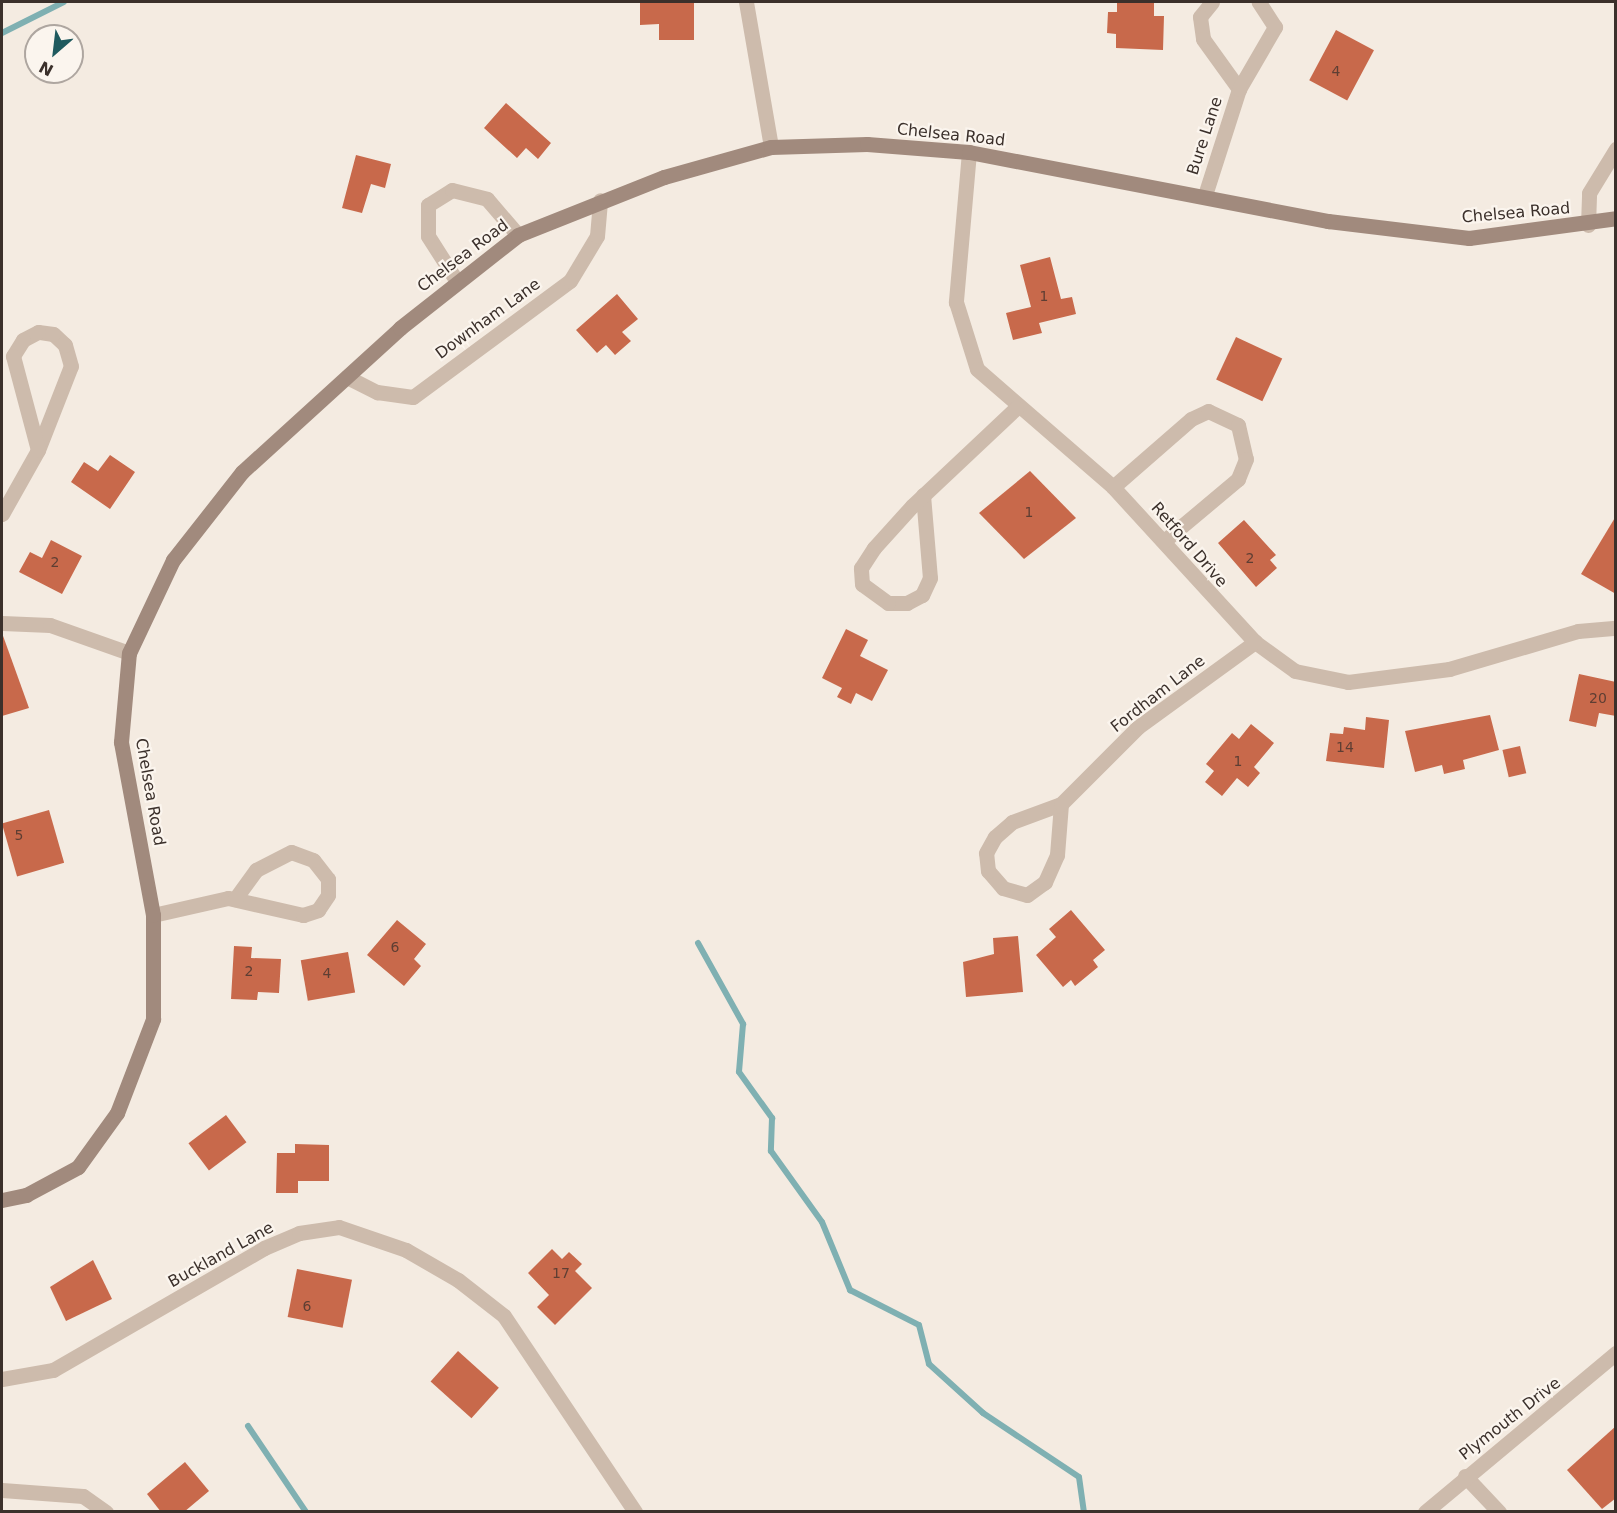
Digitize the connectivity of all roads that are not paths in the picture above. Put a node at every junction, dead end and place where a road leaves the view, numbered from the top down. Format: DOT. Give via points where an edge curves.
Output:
graph roads {
  1 [pos="746,2"];
  2 [pos="1212,2"];
  3 [pos="1259,2"];
  4 [pos="1239,89"];
  5 [pos="771,147"];
  6 [pos="1616,149"];
  7 [pos="969,152"];
  8 [pos="1204,195"];
  9 [pos="600,200"];
  10 [pos="1616,218"];
  11 [pos="1588,225"];
  12 [pos="518,235"];
  13 [pos="456,280"];
  14 [pos="347,377"];
  15 [pos="1016,408"];
  16 [pos="38,450"];
  17 [pos="1113,487"];
  18 [pos="923,495"];
  19 [pos="2,514"];
  20 [pos="1164,541"];
  21 [pos="2,623"];
  22 [pos="1616,628"];
  23 [pos="1255,642"];
  24 [pos="129,653"];
  25 [pos="1061,804"];
  26 [pos="235,899"];
  27 [pos="153,915"];
  28 [pos="2,1200"];
  29 [pos="1616,1353"];
  30 [pos="2,1379"];
  31 [pos="1465,1476"];
  32 [pos="2,1490"];
  33 [pos="106,1512"];
  34 [pos="635,1512"];
  35 [pos="1425,1512"];
  36 [pos="1500,1512"];
  1 -- 5 [label="street"];
  2 -- 4 [label="street, Bure Lane" via="1200,17 1203,39"];
  3 -- 4 [label="street, Bure Lane" via="1275,27"];
  4 -- 8 [label="street, Bure Lane"];
  5 -- 7 [label="street, Chelsea Road" via="867,144"];
  5 -- 9 [label="street, Chelsea Road"];
  6 -- 11 [label="street" via="1589,193"];
  7 -- 8 [label="street, Chelsea Road"];
  7 -- 15 [label="street, Retford Drive" via="956,302 977,369"];
  8 -- 11 [label="street, Chelsea Road" via="1328,221 1469,238"];
  9 -- 12 [label="street, Chelsea Road"];
  9 -- 14 [label="street, Downham Lane" via="597,236 570,281 413,397 377,392"];
  10 -- 11 [label="street, Chelsea Road"];
  12 -- 13 [label="street, Chelsea Road"];
  12 -- 13 [label="street" via="487,199 452,190 428,205 428,236"];
  13 -- 14 [label="street, Chelsea Road"];
  14 -- 24 [label="street, Chelsea Road" via="235,481 173,560"];
  15 -- 17 [label="street, Retford Drive"];
  15 -- 18 [label="street"];
  16 -- 16 [label="street" via="71,366 65,345 54,334 38,332 23,340 13,356"];
  16 -- 19 [label="street"];
  17 -- 20 [label="street, Retford Drive"];
  17 -- 20 [label="street" via="1191,419 1208,411 1238,425 1246,459 1238,479"];
  18 -- 18 [label="street" via="861,568 862,584 888,603 907,603 922,595 930,578"];
  20 -- 23 [label="street, Retford Drive"];
  21 -- 24 [label="street" via="50,625"];
  22 -- 23 [label="street, Retford Drive" via="1578,631 1394,680 1348,682 1295,671"];
  23 -- 25 [label="street, Fordham Lane" via="1138,727"];
  24 -- 27 [label="street, Chelsea Road" via="121,742"];
  25 -- 25 [label="street, Fordham Lane" via="1012,822 995,837 986,853 988,871 1002,888 1027,895 1045,882 1057,855"];
  26 -- 26 [label="street" via="303,915 318,910 328,895 328,879 313,860 291,852 256,870"];
  26 -- 27 [label="street"];
  27 -- 28 [label="street, Chelsea Road" via="153,1019 117,1113 78,1167 26,1195"];
  29 -- 31 [label="street, Plymouth Drive"];
  30 -- 34 [label="street, Buckland Lane" via="54,1370 264,1248 299,1233 339,1227 406,1250 458,1280 504,1316"];
  31 -- 35 [label="street, Plymouth Drive"];
  31 -- 36 [label="street"];
  32 -- 33 [label="street" via="82,1496"];
}
